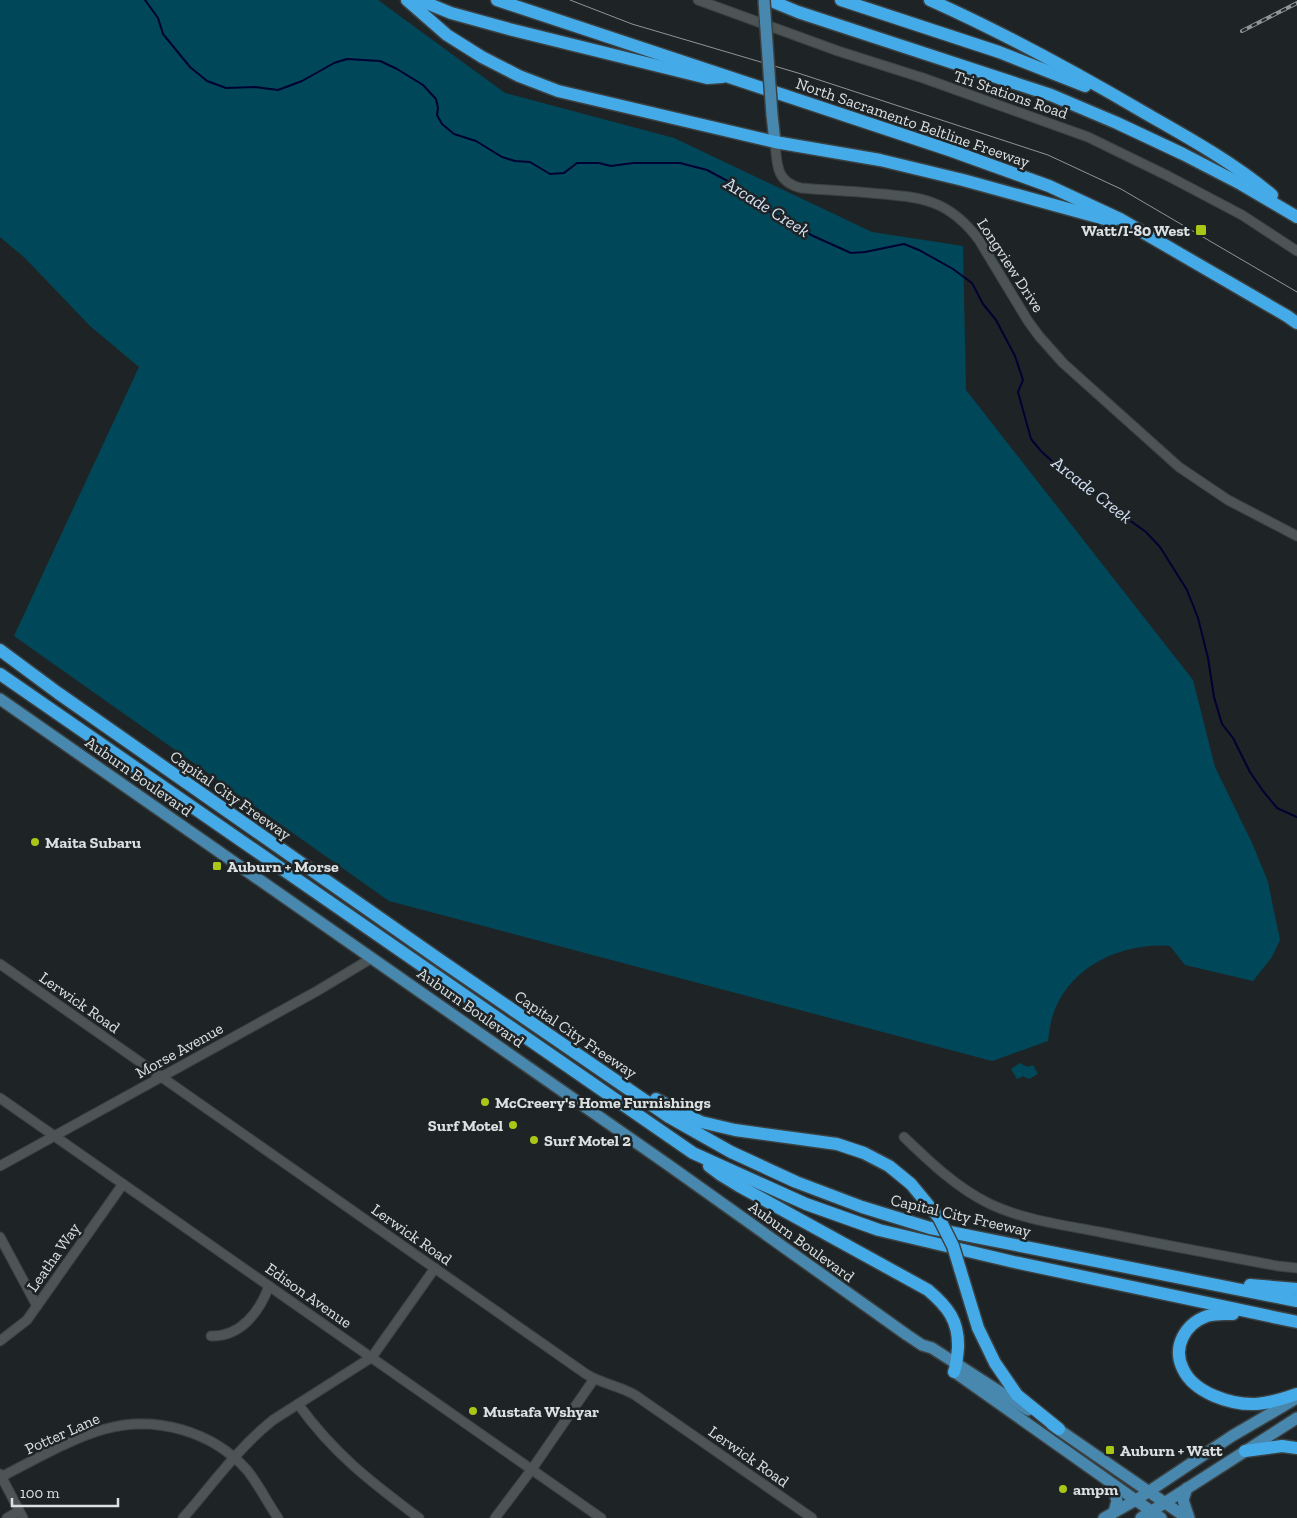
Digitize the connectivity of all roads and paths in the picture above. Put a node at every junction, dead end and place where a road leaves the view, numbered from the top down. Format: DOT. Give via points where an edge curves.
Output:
graph roads {
  1 [pos="408,0"];
  2 [pos="419,0"];
  3 [pos="497,0"];
  4 [pos="698,0"];
  5 [pos="764,0"];
  6 [pos="769,0"];
  7 [pos="841,0"];
  8 [pos="930,0"];
  9 [pos="730,77"];
  10 [pos="1132,105"];
  11 [pos="775,142"];
  12 [pos="1297,216"];
  13 [pos="1138,229"];
  14 [pos="1297,251"];
  15 [pos="1297,323"];
  16 [pos="1297,536"];
  17 [pos="0,650"];
  18 [pos="0,674"];
  19 [pos="0,699"];
  20 [pos="372,958"];
  21 [pos="0,964"];
  22 [pos="574,1052"];
  23 [pos="161,1077"];
  24 [pos="0,1098"];
  25 [pos="55,1136"];
  26 [pos="904,1137"];
  27 [pos="693,1153"];
  28 [pos="0,1166"];
  29 [pos="123,1184"];
  30 [pos="0,1237"];
  31 [pos="435,1268"];
  32 [pos="1297,1268"];
  33 [pos="1183,1278"];
  34 [pos="269,1286"];
  35 [pos="1297,1289"];
  36 [pos="1297,1301"];
  37 [pos="37,1306"];
  38 [pos="1260,1314"];
  39 [pos="1297,1322"];
  40 [pos="211,1336"];
  41 [pos="0,1341"];
  42 [pos="372,1357"];
  43 [pos="955,1368"];
  44 [pos="594,1379"];
  45 [pos="1297,1394"];
  46 [pos="1297,1398"];
  47 [pos="298,1404"];
  48 [pos="1297,1418"];
  49 [pos="1059,1429"];
  50 [pos="1297,1448"];
  51 [pos="1245,1451"];
  52 [pos="234,1458"];
  53 [pos="532,1469"];
  54 [pos="1,1476"];
  55 [pos="1112,1484"];
  56 [pos="1187,1488"];
  57 [pos="1149,1491"];
  58 [pos="1136,1500"];
  59 [pos="1165,1502"];
  60 [pos="21,1515"];
  61 [pos="1109,1515"];
  62 [pos="1146,1515"];
  63 [pos="7,1518"];
  64 [pos="183,1518"];
  65 [pos="278,1518"];
  66 [pos="419,1518"];
  67 [pos="495,1518"];
  68 [pos="601,1518"];
  69 [pos="812,1518"];
  70 [pos="1161,1518"];
  71 [pos="1188,1518"];
  1 -- 11 [label="highway" via="447,35 482,57 558,90"];
  2 -- 9 [label="highway" via="509,29 707,78"];
  3 -- 9 [label="highway, North Sacramento Beltline Freeway"];
  4 -- 14 [label="street, Tri Stations Road" via="1088,137 1242,215"];
  5 -- 11 [label="main road, Longview Drive, bridge"];
  6 -- 12 [label="highway" via="1050,95 1174,150"];
  7 -- 10 [label="highway" via="999,52"];
  8 -- 10 [label="highway" via="1025,46"];
  9 -- 13 [label="highway, North Sacramento Beltline Freeway" via="1049,186"];
  10 -- 12 [label="highway" via="1248,175"];
  11 -- 13 [label="highway" via="880,160"];
  11 -- 16 [label="street, Longview Drive" via="779,173 794,187 909,196 932,202 956,215 975,235 1028,321 1050,350 1179,467 1228,500"];
  13 -- 15 [label="highway, North Sacramento Beltline Freeway"];
  17 -- 22 [label="highway, Capital City Freeway"];
  18 -- 27 [label="highway, Capital City Freeway"];
  19 -- 20 [label="main road, Auburn Boulevard"];
  20 -- 23 [label="street, Morse Avenue" via="317,992"];
  20 -- 43 [label="main road, Auburn Boulevard" via="922,1345 932,1348"];
  21 -- 23 [label="street, Lerwick Road"];
  22 -- 33 [label="highway, Capital City Freeway" via="669,1117 731,1152 862,1207 930,1228"];
  22 -- 49 [label="highway, bridge" via="701,1122 837,1144 889,1166 911,1184 939,1218 953,1246 978,1328 995,1363 1017,1395"];
  23 -- 25 [label="street, Morse Avenue"];
  23 -- 31 [label="street, Lerwick Road"];
  24 -- 25 [label="street, Edison Avenue"];
  25 -- 28 [label="street, Morse Avenue"];
  25 -- 29 [label="street, Edison Avenue"];
  26 -- 32 [label="street" via="940,1171 970,1193 1020,1216"];
  27 -- 38 [label="highway, Capital City Freeway" via="806,1204 879,1230"];
  27 -- 43 [label="highway" via="739,1186 928,1290 953,1317 958,1334"];
  29 -- 34 [label="street, Edison Avenue"];
  29 -- 37 [label="street, Leatha Way"];
  30 -- 37 [label="street"];
  31 -- 42 [label="street"];
  31 -- 44 [label="street, Lerwick Road"];
  33 -- 35 [label="highway"];
  33 -- 36 [label="highway, Capital City Freeway"];
  34 -- 40 [label="street" via="254,1314 242,1326 230,1333"];
  34 -- 42 [label="street, Edison Avenue"];
  37 -- 41 [label="street, Leatha Way" via="27,1320"];
  38 -- 39 [label="highway, Capital City Freeway"];
  38 -- 45 [label="highway" via="1208,1316 1190,1326 1180,1346 1183,1370 1200,1388 1231,1401 1255,1404"];
  42 -- 47 [label="street"];
  42 -- 53 [label="street, Edison Avenue"];
  43 -- 49 [label="main road, Auburn Boulevard"];
  43 -- 55 [label="main road, Auburn Boulevard"];
  44 -- 53 [label="street"];
  44 -- 69 [label="street, Lerwick Road" via="635,1395"];
  46 -- 57 [label="main road"];
  47 -- 52 [label="street" via="258,1432"];
  47 -- 66 [label="street" via="345,1459"];
  48 -- 51 [label="main road"];
  49 -- 57 [label="main road, Auburn Boulevard"];
  50 -- 51 [label="highway" via="1282,1446"];
  51 -- 56 [label="main road"];
  52 -- 54 [label="street, Potter Lane" via="214,1443 187,1431 129,1424 91,1433"];
  52 -- 64 [label="street"];
  52 -- 65 [label="street, Potter Lane" via="255,1481"];
  53 -- 67 [label="street"];
  53 -- 68 [label="street, Edison Avenue"];
  54 -- 60 [label="street"];
  55 -- 58 [label="main road, Auburn Boulevard"];
  55 -- 61 [label="main road" via="1117,1501"];
  56 -- 59 [label="main road"];
  56 -- 71 [label="main road" via="1183,1500"];
  57 -- 58 [label="main road"];
  57 -- 59 [label="main road, Auburn Boulevard"];
  58 -- 61 [label="main road"];
  58 -- 62 [label="main road, Auburn Boulevard"];
  59 -- 62 [label="main road"];
  59 -- 71 [label="main road, Auburn Boulevard"];
  60 -- 63 [label="street"];
  62 -- 70 [label="main road, Auburn Boulevard"];
}
